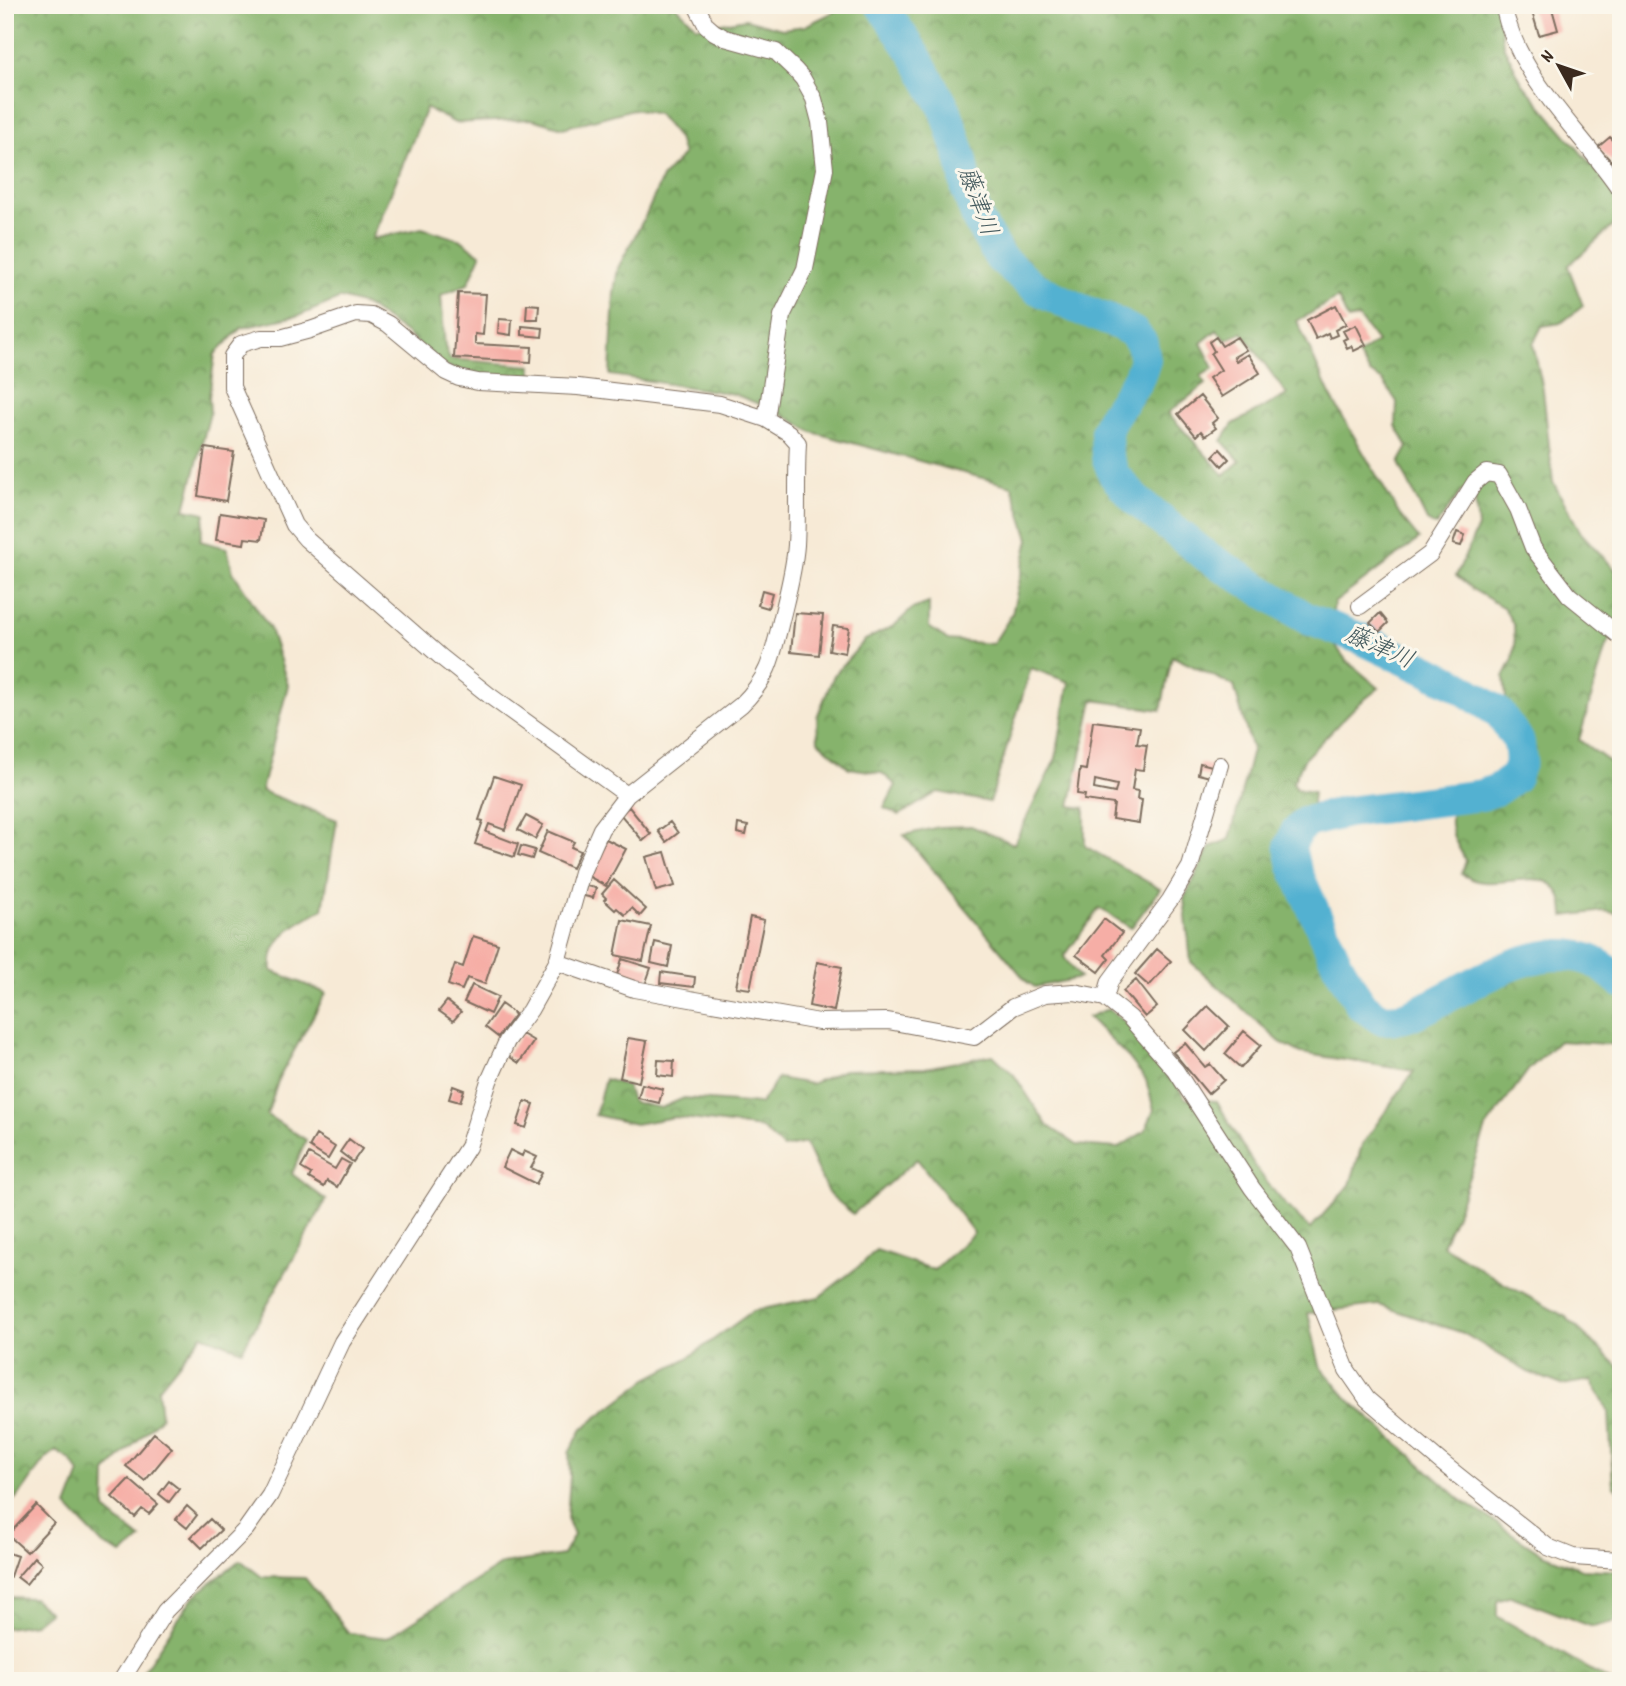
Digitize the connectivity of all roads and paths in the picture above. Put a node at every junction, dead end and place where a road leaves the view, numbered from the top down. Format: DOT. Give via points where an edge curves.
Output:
graph roads {
  1 [pos="696,5"];
  2 [pos="1503,5"];
  3 [pos="1621,191"];
  4 [pos="766,419"];
  5 [pos="1360,606"];
  6 [pos="1621,637"];
  7 [pos="1220,765"];
  8 [pos="627,795"];
  9 [pos="558,962"];
  10 [pos="1105,998"];
  11 [pos="1621,1560"];
  12 [pos="121,1681"];
  1 -- 4 [label="street" via="714,32 776,52 803,79 820,122 825,169 805,269 782,316"];
  2 -- 3 [label="street" via="1518,52 1531,73"];
  4 -- 8 [label="street" via="798,443 796,546 774,654 754,692 741,705"];
  4 -- 8 [label="street" via="720,404 459,378 371,315 356,314 280,338 261,338 242,344 232,356 232,387 291,518 306,539 441,657"];
  5 -- 6 [label="street" via="1430,554 1486,472 1499,475 1533,548 1569,595"];
  7 -- 10 [label="street" via="1190,867 1110,981"];
  8 -- 9 [label="street" via="601,829 582,872"];
  9 -- 10 [label="street" via="634,989 820,1022 888,1021 974,1037 1013,1007 1045,994 1074,992"];
  9 -- 12 [label="street" via="508,1041 489,1081 468,1147 342,1342 270,1495 246,1529 165,1611"];
  10 -- 11 [label="street" via="1140,1027 1176,1071 1252,1188 1298,1248 1347,1370 1367,1399 1548,1547 1573,1557"];
}
